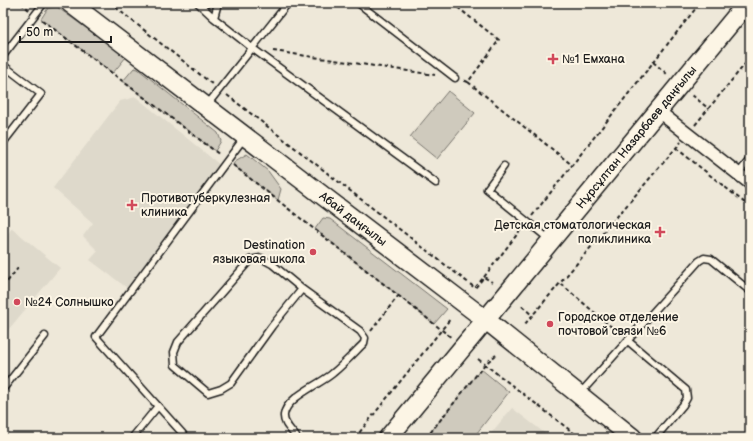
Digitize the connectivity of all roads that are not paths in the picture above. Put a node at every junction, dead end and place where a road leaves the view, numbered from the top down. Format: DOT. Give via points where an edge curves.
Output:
graph roads {
  1 [pos="44,3"];
  2 [pos="70,3"];
  3 [pos="198,3"];
  4 [pos="218,3"];
  5 [pos="288,3"];
  6 [pos="358,3"];
  7 [pos="747,3"];
  8 [pos="214,18"];
  9 [pos="252,48"];
  10 [pos="3,56"];
  11 [pos="3,65"];
  12 [pos="455,78"];
  13 [pos="206,106"];
  14 [pos="658,111"];
  15 [pos="245,137"];
  16 [pos="3,143"];
  17 [pos="750,159"];
  18 [pos="504,166"];
  19 [pos="738,174"];
  20 [pos="436,183"];
  21 [pos="750,183"];
  22 [pos="551,240"];
  23 [pos="302,289"];
  24 [pos="750,290"];
  25 [pos="486,320"];
  26 [pos="45,336"];
  27 [pos="628,341"];
  28 [pos="586,388"];
  29 [pos="3,389"];
  30 [pos="158,406"];
  31 [pos="184,434"];
  32 [pos="132,438"];
  33 [pos="298,438"];
  34 [pos="388,438"];
  35 [pos="633,438"];
  36 [pos="655,438"];
  1 -- 10 [label="lane"];
  2 -- 13 [label="main road, Абай даңғылы"];
  3 -- 8 [label="lane"];
  4 -- 8 [label="lane"];
  5 -- 9 [label="lane"];
  6 -- 12 [label="lane"];
  7 -- 14 [label="main road, Нұрсұлтан Назарбаев даңғылы"];
  8 -- 9 [label="lane"];
  9 -- 13 [label="lane"];
  9 -- 20 [label="lane"];
  11 -- 16 [label="lane" via="41,94"];
  13 -- 15 [label="main road, Абай даңғылы"];
  14 -- 19 [label="street"];
  14 -- 22 [label="main road, Нұрсұлтан Назарбаев даңғылы"];
  15 -- 25 [label="main road, Абай даңғылы"];
  15 -- 30 [label="lane" via="96,337"];
  17 -- 19 [label="lane"];
  18 -- 22 [label="lane" via="487,189"];
  19 -- 21 [label="street"];
  22 -- 25 [label="main road, Нұрсұлтан Назарбаев даңғылы"];
  23 -- 23 [label="lane" via="272,264 261,258 250,260 178,342 174,352 175,365 208,393 221,389 231,383"];
  23 -- 33 [label="lane" via="360,331 365,338 364,343 344,364 293,400 284,412 284,420"];
  24 -- 27 [label="lane" via="711,259 704,258"];
  25 -- 34 [label="main road, Нұрсұлтан Назарбаев даңғылы"];
  25 -- 35 [label="main road, Абай даңғылы"];
  26 -- 29 [label="lane"];
  27 -- 28 [label="lane"];
  27 -- 36 [label="lane" via="686,390 687,398 683,405"];
  30 -- 31 [label="lane"];
  30 -- 32 [label="lane"];
}
